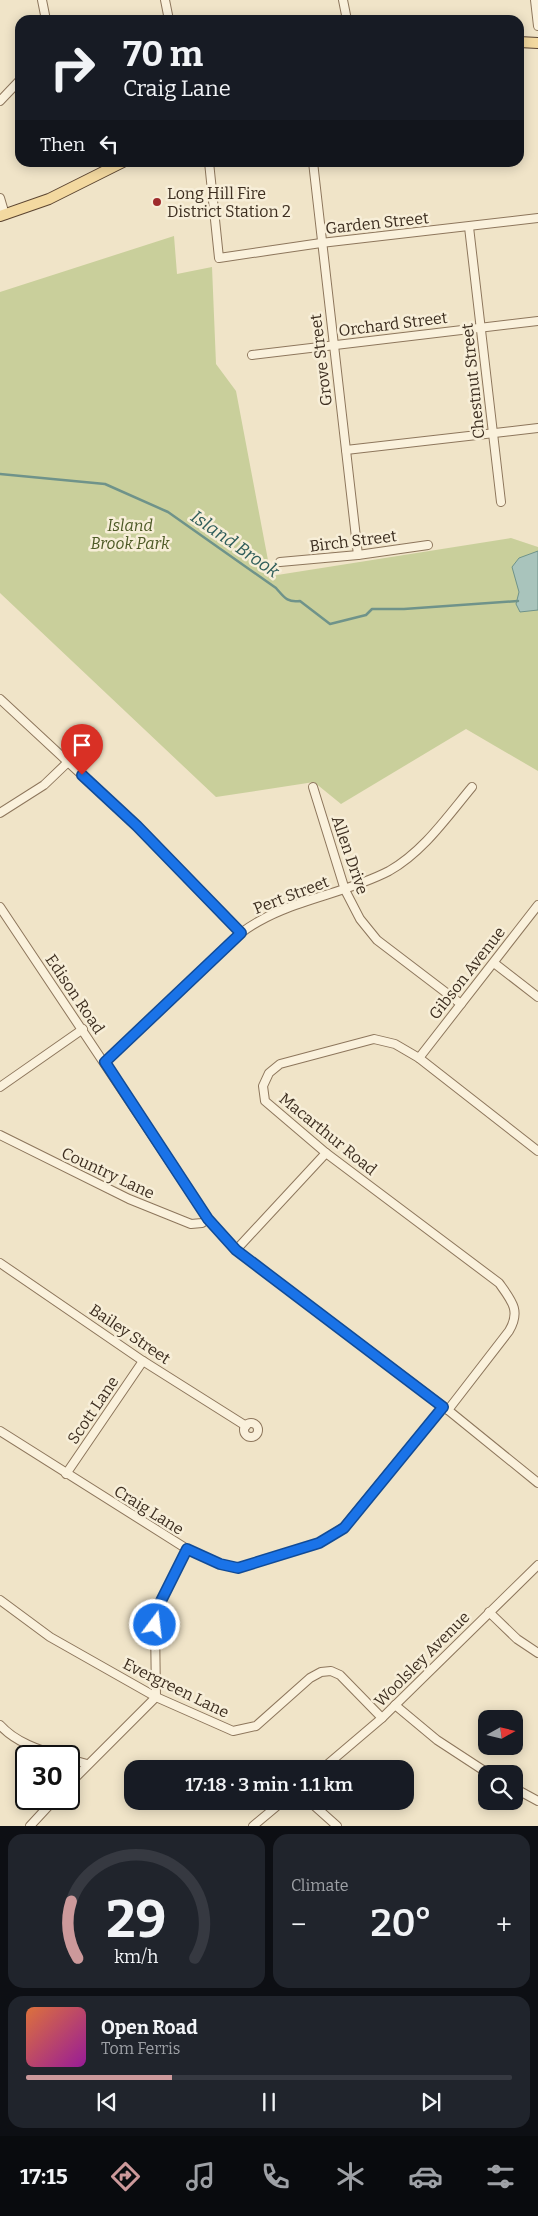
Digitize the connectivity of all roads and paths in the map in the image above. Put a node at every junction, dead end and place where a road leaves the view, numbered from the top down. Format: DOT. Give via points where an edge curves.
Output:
graph roads {
  1 [pos="42,0"];
  2 [pos="166,0"];
  3 [pos="343,0"];
  4 [pos="535,0"];
  5 [pos="45,15"];
  6 [pos="168,15"];
  7 [pos="345,15"];
  8 [pos="538,26"];
  9 [pos="524,42"];
  10 [pos="538,43"];
  11 [pos="15,85"];
  12 [pos="0,101"];
  13 [pos="113,167"];
  14 [pos="210,167"];
  15 [pos="314,167"];
  16 [pos="0,198"];
  17 [pos="3,215"];
  18 [pos="538,218"];
  19 [pos="469,227"];
  20 [pos="322,243"];
  21 [pos="538,321"];
  22 [pos="481,327"];
  23 [pos="333,346"];
  24 [pos="252,355"];
  25 [pos="538,428"];
  26 [pos="492,433"];
  27 [pos="346,450"];
  28 [pos="501,502"];
  29 [pos="428,546"];
  30 [pos="358,555"];
  31 [pos="280,562"];
  32 [pos="0,699"];
  33 [pos="68,762"];
  34 [pos="313,787"];
  35 [pos="472,787"];
  36 [pos="0,813"];
  37 [pos="345,890"];
  38 [pos="538,905"];
  39 [pos="0,907"];
  40 [pos="241,933"];
  41 [pos="494,963"];
  42 [pos="538,996"];
  43 [pos="461,1004"];
  44 [pos="83,1029"];
  45 [pos="418,1058"];
  46 [pos="105,1062"];
  47 [pos="0,1087"];
  48 [pos="0,1135"];
  49 [pos="538,1151"];
  50 [pos="326,1153"];
  51 [pos="208,1219"];
  52 [pos="236,1250"];
  53 [pos="0,1262"];
  54 [pos="143,1361"];
  55 [pos="445,1409"];
  56 [pos="246,1426"];
  57 [pos="0,1431"];
  58 [pos="66,1474"];
  59 [pos="538,1483"];
  60 [pos="187,1549"];
  61 [pos="538,1565"];
  62 [pos="0,1600"];
  63 [pos="490,1612"];
  64 [pos="538,1654"];
  65 [pos="156,1697"];
  66 [pos="396,1705"];
  67 [pos="382,1718"];
  68 [pos="0,1724"];
  69 [pos="31,1745"];
  70 [pos="333,1760"];
  71 [pos="80,1762"];
  72 [pos="87,1764"];
  73 [pos="478,1767"];
  74 [pos="80,1772"];
  75 [pos="523,1793"];
  76 [pos="538,1801"];
  77 [pos="45,1810"];
  78 [pos="272,1810"];
  79 [pos="319,1810"];
  80 [pos="30,1826"];
  81 [pos="253,1826"];
  82 [pos="337,1826"];
  1 -- 5 [label="street"];
  2 -- 6 [label="street"];
  3 -- 7 [label="street"];
  4 -- 8 [label="street"];
  9 -- 10 [label="main road"];
  11 -- 12 [label="street"];
  13 -- 17 [label="main road" via="49,199"];
  14 -- 20 [label="street, Garden Street" via="219,258"];
  15 -- 20 [label="street, Grove Street"];
  16 -- 17 [label="street"];
  18 -- 19 [label="street, Garden Street"];
  19 -- 20 [label="street, Garden Street"];
  19 -- 22 [label="street, Chestnut Street"];
  20 -- 23 [label="street, Grove Street"];
  21 -- 22 [label="street, Orchard Street"];
  22 -- 23 [label="street, Orchard Street"];
  22 -- 26 [label="street, Chestnut Street"];
  23 -- 24 [label="street, Orchard Street"];
  23 -- 27 [label="street, Grove Street"];
  25 -- 26 [label="street"];
  26 -- 27 [label="street"];
  26 -- 28 [label="street, Chestnut Street"];
  27 -- 30 [label="street, Grove Street"];
  29 -- 30 [label="street, Birch Street"];
  30 -- 31 [label="street, Birch Street"];
  32 -- 33 [label="street"];
  33 -- 36 [label="street" via="44,785"];
  33 -- 40 [label="street" via="137,826"];
  34 -- 37 [label="street, Allen Drive"];
  35 -- 37 [label="street, Pert Street" via="410,856 389,870"];
  37 -- 40 [label="street, Pert Street" via="280,911 256,921"];
  37 -- 43 [label="street, Allen Drive" via="360,919 377,940"];
  38 -- 41 [label="street, Gibson Avenue"];
  39 -- 44 [label="street, Edison Road"];
  40 -- 46 [label="street, Pert Street"];
  41 -- 42 [label="street"];
  41 -- 43 [label="street, Gibson Avenue"];
  43 -- 45 [label="street, Gibson Avenue"];
  44 -- 46 [label="street, Edison Road"];
  44 -- 47 [label="street"];
  45 -- 49 [label="street, Macarthur Road"];
  45 -- 50 [label="street, Macarthur Road" via="394,1044 374,1039 280,1064 269,1073 263,1086 265,1101"];
  46 -- 51 [label="street, Edison Road"];
  48 -- 51 [label="street, Country Lane" via="129,1199 192,1224"];
  50 -- 52 [label="street"];
  50 -- 55 [label="street, Macarthur Road" via="499,1283 513,1304 516,1319 509,1331"];
  51 -- 52 [label="street, Edison Road"];
  52 -- 55 [label="street, Edison Road"];
  53 -- 54 [label="street, Bailey Street"];
  54 -- 56 [label="street, Bailey Street"];
  54 -- 58 [label="street, Scott Lane"];
  55 -- 59 [label="street, Edison Road"];
  55 -- 60 [label="street, Craig Lane" via="344,1528 333,1536 238,1568 220,1564"];
  57 -- 58 [label="street, Craig Lane"];
  58 -- 60 [label="street, Craig Lane"];
  60 -- 65 [label="street" via="161,1601 155,1625"];
  61 -- 63 [label="street, Woolsley Avenue"];
  62 -- 65 [label="street, Evergreen Lane" via="50,1637"];
  63 -- 64 [label="street" via="517,1639"];
  63 -- 66 [label="street, Woolsley Avenue"];
  65 -- 67 [label="street, Evergreen Lane" via="233,1731 244,1730 256,1726 310,1678 331,1671 340,1675"];
  65 -- 72 [label="street"];
  66 -- 67 [label="street, Woolsley Avenue"];
  66 -- 73 [label="street" via="437,1740"];
  67 -- 70 [label="street, Woolsley Avenue"];
  68 -- 69 [label="street" via="6,1732"];
  71 -- 72 [label="street"];
  72 -- 74 [label="street"];
  75 -- 76 [label="street"];
  77 -- 80 [label="street"];
  78 -- 81 [label="street"];
  79 -- 82 [label="street"];
}
